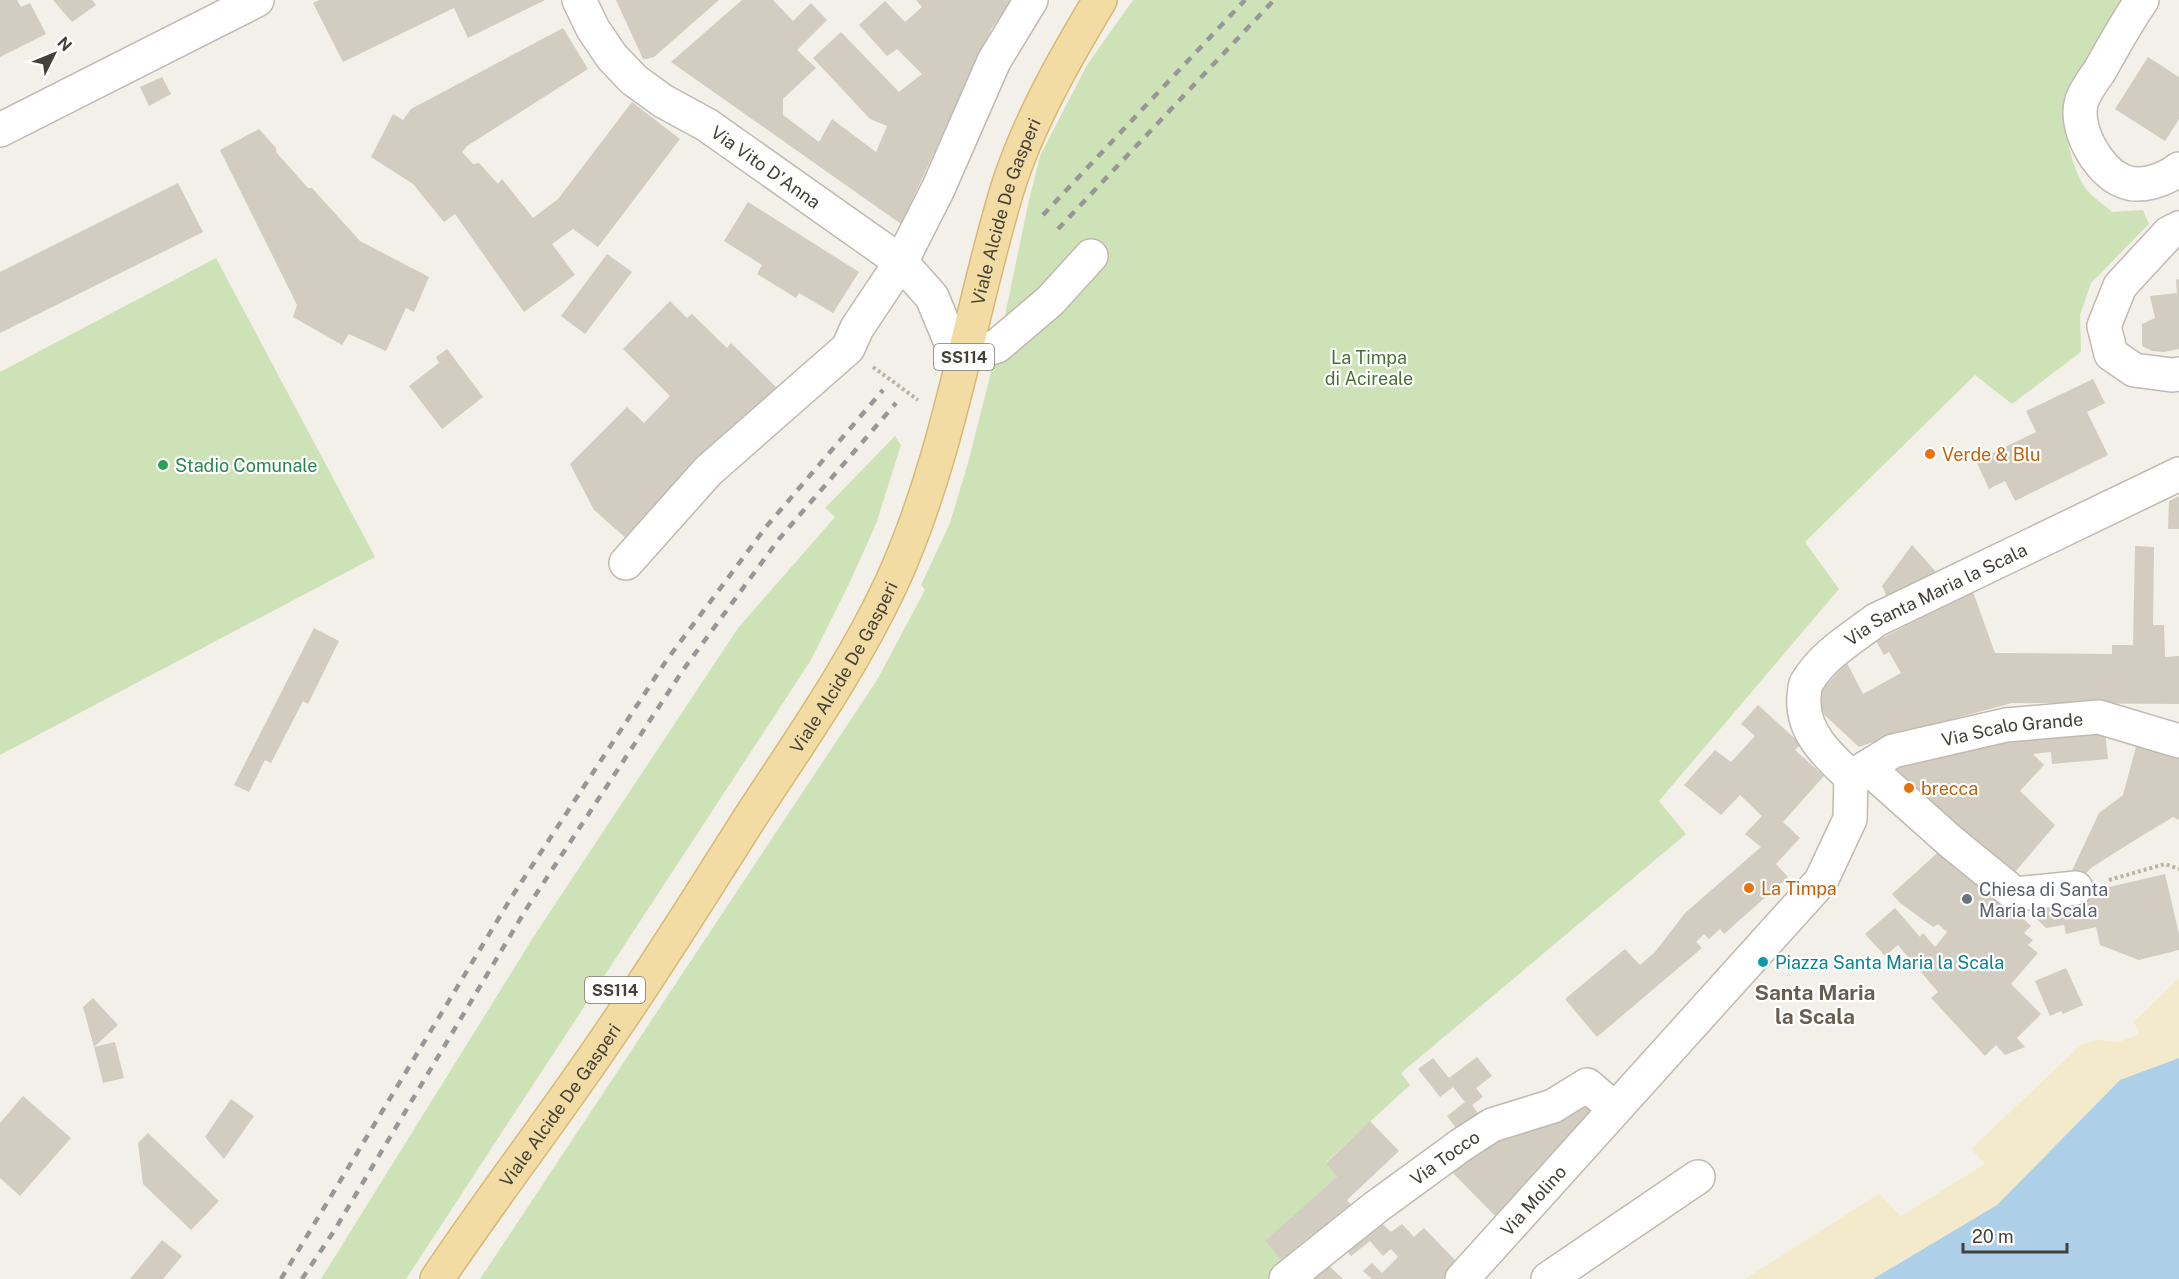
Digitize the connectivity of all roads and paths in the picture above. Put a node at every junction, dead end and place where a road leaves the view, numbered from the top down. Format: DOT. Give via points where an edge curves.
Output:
graph roads {
  1 [pos="257,0"];
  2 [pos="579,0"];
  3 [pos="1031,0"];
  4 [pos="1078,0"];
  5 [pos="1100,0"];
  6 [pos="2142,0"];
  7 [pos="0,130"];
  8 [pos="2179,169"];
  9 [pos="2179,228"];
  10 [pos="1091,256"];
  11 [pos="901,262"];
  12 [pos="957,347"];
  13 [pos="848,348"];
  14 [pos="2179,374"];
  15 [pos="931,409"];
  16 [pos="2179,474"];
  17 [pos="626,563"];
  18 [pos="806,714"];
  19 [pos="2099,717"];
  20 [pos="2179,720"];
  21 [pos="2179,741"];
  22 [pos="1859,772"];
  23 [pos="2179,869"];
  24 [pos="2076,888"];
  25 [pos="1610,1115"];
  26 [pos="1698,1177"];
  27 [pos="442,1273"];
  28 [pos="1286,1279"];
  29 [pos="1462,1279"];
  30 [pos="1548,1279"];
  1 -- 7 [label="street"];
  2 -- 11 [label="street, Via Vito D'Anna" via="612,57 634,80 663,101 707,124"];
  3 -- 11 [label="street" via="994,61"];
  4 -- 12 [label="main road, Viale Alcide De Gasperi / SS114" via="1049,50 990,185"];
  5 -- 12 [label="main road, Viale Alcide De Gasperi / SS114" via="1066,57 1027,137"];
  6 -- 8 [label="street" via="2082,100 2081,123 2102,166 2123,182 2143,184 2169,177"];
  9 -- 14 [label="street" via="2169,233 2120,286 2104,326 2111,354 2134,370"];
  10 -- 12 [label="street" via="1050,301 997,346"];
  11 -- 12 [label="street, Via Vito D'Anna" via="932,297"];
  11 -- 13 [label="street"];
  12 -- 15 [label="main road, Viale Alcide De Gasperi / SS114"];
  12 -- 18 [label="main road, Viale Alcide De Gasperi / SS114" via="951,411 893,579 858,651"];
  13 -- 15 [label="path"];
  13 -- 17 [label="street" via="708,471"];
  15 -- 18 [label="main road, Viale Alcide De Gasperi / SS114" via="875,572"];
  16 -- 22 [label="street, Via Santa Maria la Scala" via="1876,620 1832,652 1805,684 1803,711 1813,735 1828,755"];
  18 -- 27 [label="main road, Viale Alcide De Gasperi / SS114" via="614,1028"];
  19 -- 20 [label="street"];
  19 -- 21 [label="street, Via Scalo Grande"];
  19 -- 22 [label="street, Via Scalo Grande" via="2006,725 1893,751"];
  22 -- 24 [label="street, Via Santa Maria la Scala" via="2015,894"];
  22 -- 25 [label="street" via="1850,819 1821,881"];
  23 -- 24 [label="path" via="2165,864"];
  25 -- 28 [label="street, Via Tocco" via="1587,1085 1553,1106 1492,1125 1376,1207"];
  25 -- 29 [label="street, Via Molino"];
  26 -- 30 [label="street"];
}
